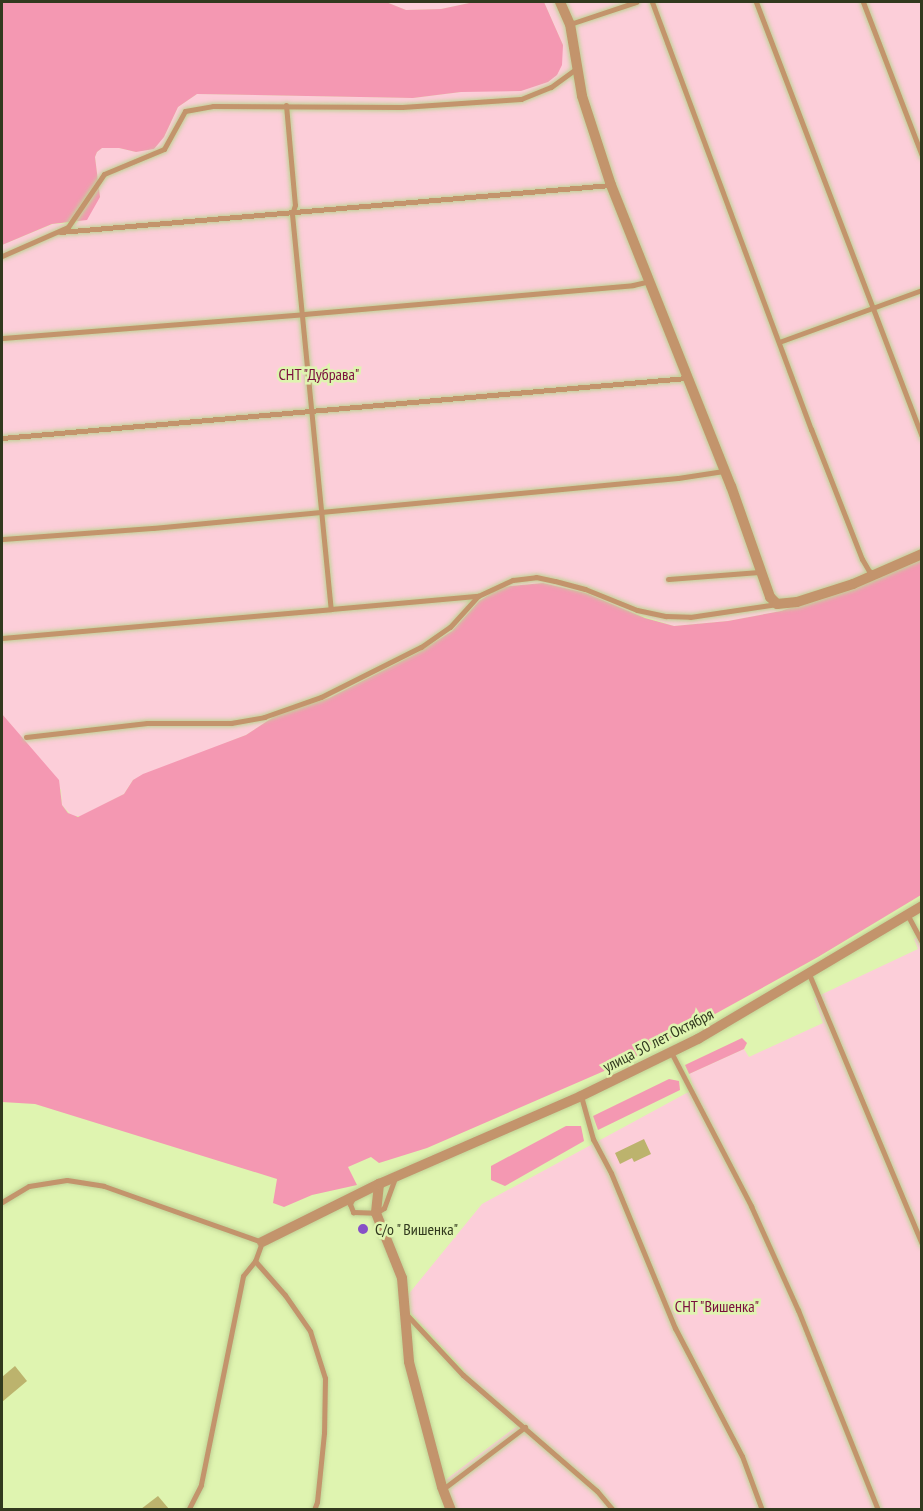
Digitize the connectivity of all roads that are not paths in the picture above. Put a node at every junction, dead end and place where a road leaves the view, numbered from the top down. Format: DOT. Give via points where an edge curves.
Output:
graph roads {
  1 [pos="560,2"];
  2 [pos="636,2"];
  3 [pos="652,2"];
  4 [pos="756,2"];
  5 [pos="863,2"];
  6 [pos="570,24"];
  7 [pos="577,68"];
  8 [pos="286,105"];
  9 [pos="921,156"];
  10 [pos="611,185"];
  11 [pos="292,214"];
  12 [pos="59,232"];
  13 [pos="2,256"];
  14 [pos="650,281"];
  15 [pos="921,290"];
  16 [pos="874,308"];
  17 [pos="304,314"];
  18 [pos="2,338"];
  19 [pos="779,342"];
  20 [pos="687,378"];
  21 [pos="313,412"];
  22 [pos="921,437"];
  23 [pos="2,438"];
  24 [pos="723,471"];
  25 [pos="321,512"];
  26 [pos="2,539"];
  27 [pos="921,554"];
  28 [pos="760,572"];
  29 [pos="876,575"];
  30 [pos="668,579"];
  31 [pos="478,596"];
  32 [pos="777,604"];
  33 [pos="332,609"];
  34 [pos="2,638"];
  35 [pos="26,736"];
  36 [pos="921,906"];
  37 [pos="907,914"];
  38 [pos="921,942"];
  39 [pos="809,972"];
  40 [pos="671,1052"];
  41 [pos="581,1096"];
  42 [pos="396,1176"];
  43 [pos="379,1184"];
  44 [pos="353,1197"];
  45 [pos="2,1202"];
  46 [pos="376,1213"];
  47 [pos="262,1242"];
  48 [pos="921,1244"];
  49 [pos="255,1261"];
  50 [pos="403,1311"];
  51 [pos="525,1427"];
  52 [pos="443,1489"];
  53 [pos="188,1509"];
  54 [pos="314,1509"];
  55 [pos="451,1509"];
  56 [pos="613,1509"];
  57 [pos="762,1509"];
  58 [pos="878,1509"];
  1 -- 6 [label="street"];
  2 -- 6 [label="lane"];
  3 -- 19 [label="lane"];
  4 -- 16 [label="lane"];
  5 -- 9 [label="lane"];
  6 -- 7 [label="street"];
  7 -- 8 [label="lane" via="551,87 521,99 402,107"];
  7 -- 10 [label="street" via="588,117"];
  8 -- 11 [label="lane" via="295,206"];
  8 -- 12 [label="lane" via="213,106 185,111 164,149 104,174 68,227"];
  10 -- 11 [label="lane"];
  10 -- 14 [label="street"];
  11 -- 12 [label="lane"];
  11 -- 17 [label="lane"];
  12 -- 13 [label="lane"];
  14 -- 17 [label="lane"];
  14 -- 20 [label="street"];
  15 -- 16 [label="lane"];
  16 -- 19 [label="lane"];
  16 -- 22 [label="lane"];
  17 -- 18 [label="lane"];
  17 -- 21 [label="lane"];
  19 -- 29 [label="lane" via="862,559"];
  20 -- 21 [label="lane"];
  20 -- 24 [label="street"];
  21 -- 23 [label="lane"];
  21 -- 25 [label="lane"];
  24 -- 25 [label="lane"];
  24 -- 28 [label="street"];
  25 -- 26 [label="lane"];
  25 -- 33 [label="lane"];
  27 -- 29 [label="street"];
  28 -- 30 [label="lane"];
  28 -- 32 [label="street"];
  29 -- 32 [label="street" via="797,602"];
  31 -- 32 [label="lane" via="513,580 536,577 666,616 690,617"];
  31 -- 33 [label="lane"];
  31 -- 35 [label="lane" via="450,627 421,647 321,697 264,717 231,723 147,723"];
  33 -- 34 [label="lane"];
  36 -- 37 [label="street, улица 50 лет Октября"];
  37 -- 38 [label="lane"];
  37 -- 39 [label="street, улица 50 лет Октября"];
  39 -- 40 [label="street, улица 50 лет Октября"];
  39 -- 48 [label="lane"];
  40 -- 41 [label="street, улица 50 лет Октября"];
  40 -- 58 [label="lane" via="798,1310"];
  41 -- 42 [label="street, улица 50 лет Октября"];
  41 -- 57 [label="lane" via="593,1139 612,1173 675,1328 742,1456"];
  42 -- 43 [label="street, улица 50 лет Октября"];
  42 -- 46 [label="lane" via="384,1208"];
  43 -- 44 [label="street, улица 50 лет Октября"];
  43 -- 46 [label="street"];
  44 -- 46 [label="lane" via="353,1212"];
  44 -- 47 [label="street, улица 50 лет Октября"];
  45 -- 47 [label="lane" via="29,1186 67,1180 104,1186"];
  46 -- 50 [label="street" via="400,1268"];
  47 -- 49 [label="lane"];
  49 -- 53 [label="lane" via="243,1276 201,1485"];
  49 -- 54 [label="lane" via="310,1331 325,1378 324,1433"];
  50 -- 51 [label="lane" via="463,1375"];
  50 -- 52 [label="street" via="409,1362"];
  51 -- 52 [label="lane"];
  51 -- 56 [label="lane"];
  52 -- 55 [label="street"];
}
